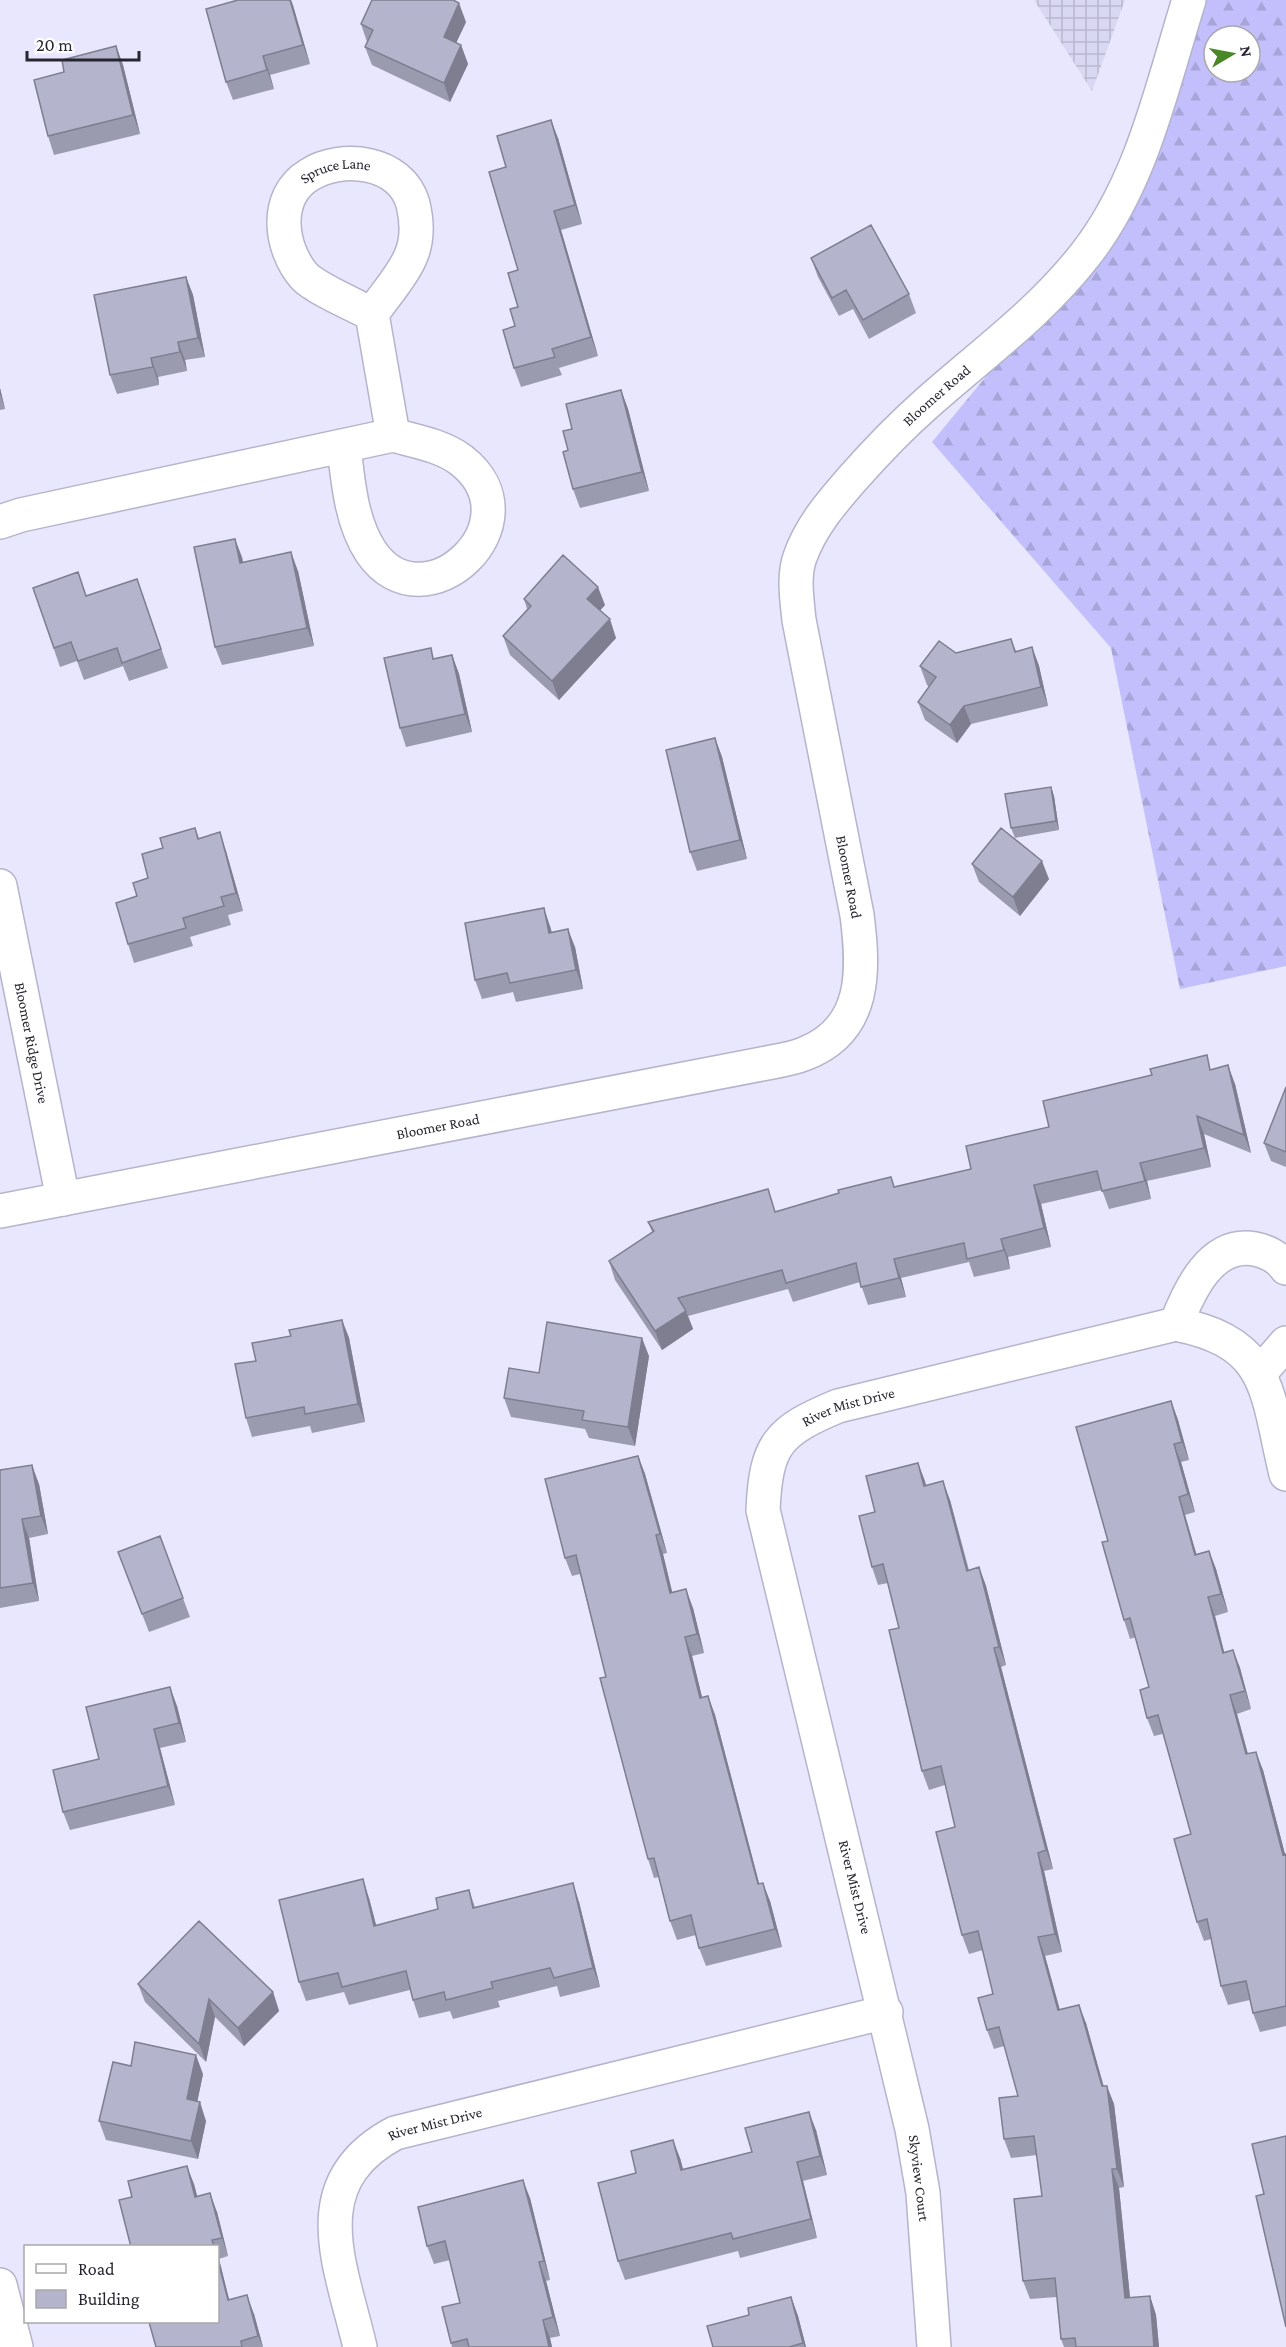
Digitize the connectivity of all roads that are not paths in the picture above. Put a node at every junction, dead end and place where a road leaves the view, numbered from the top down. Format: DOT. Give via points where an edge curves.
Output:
graph roads {
  1 [pos="1189,0"];
  2 [pos="372,314"];
  3 [pos="393,435"];
  4 [pos="344,447"];
  5 [pos="0,522"];
  6 [pos="0,886"];
  7 [pos="63,1199"];
  8 [pos="0,1212"];
  9 [pos="1286,1268"];
  10 [pos="1176,1324"];
  11 [pos="1286,1343"];
  12 [pos="1260,1373"];
  13 [pos="1286,1474"];
  14 [pos="886,2012"];
  15 [pos="0,2285"];
  16 [pos="16,2347"];
  17 [pos="360,2347"];
  18 [pos="934,2347"];
  1 -- 7 [label="street, Bloomer Road" via="1149,129 1128,182 1087,254 1046,303 925,405 876,452 811,531 799,559 799,620 862,956 861,984 844,1024 828,1041 805,1054 772,1062"];
  2 -- 2 [label="street, Spruce Lane" via="306,278 292,260 284,237 284,213 294,191 307,176 325,167 369,165 400,181 411,197 416,217 415,243 410,258"];
  2 -- 3 [label="street"];
  3 -- 4 [label="street"];
  3 -- 4 [label="street" via="460,459 483,488 487,523 479,545 450,572 408,578 389,571 372,553 349,488"];
  4 -- 5 [label="street"];
  6 -- 7 [label="street, Bloomer Ridge Drive"];
  7 -- 8 [label="street, Bloomer Road"];
  9 -- 10 [label="street" via="1264,1251 1249,1248 1216,1258 1187,1295"];
  10 -- 12 [label="street, River Mist Drive" via="1226,1339 1246,1353"];
  10 -- 14 [label="street, River Mist Drive" via="838,1406 788,1432 772,1453 764,1478 763,1510"];
  11 -- 12 [label="street"];
  12 -- 13 [label="street, River Mist Drive"];
  14 -- 17 [label="street, River Mist Drive" via="395,2133 374,2144 347,2174 339,2190 335,2214 335,2241"];
  14 -- 18 [label="street, Skyview Court" via="922,2193"];
  15 -- 16 [label="street"];
}
